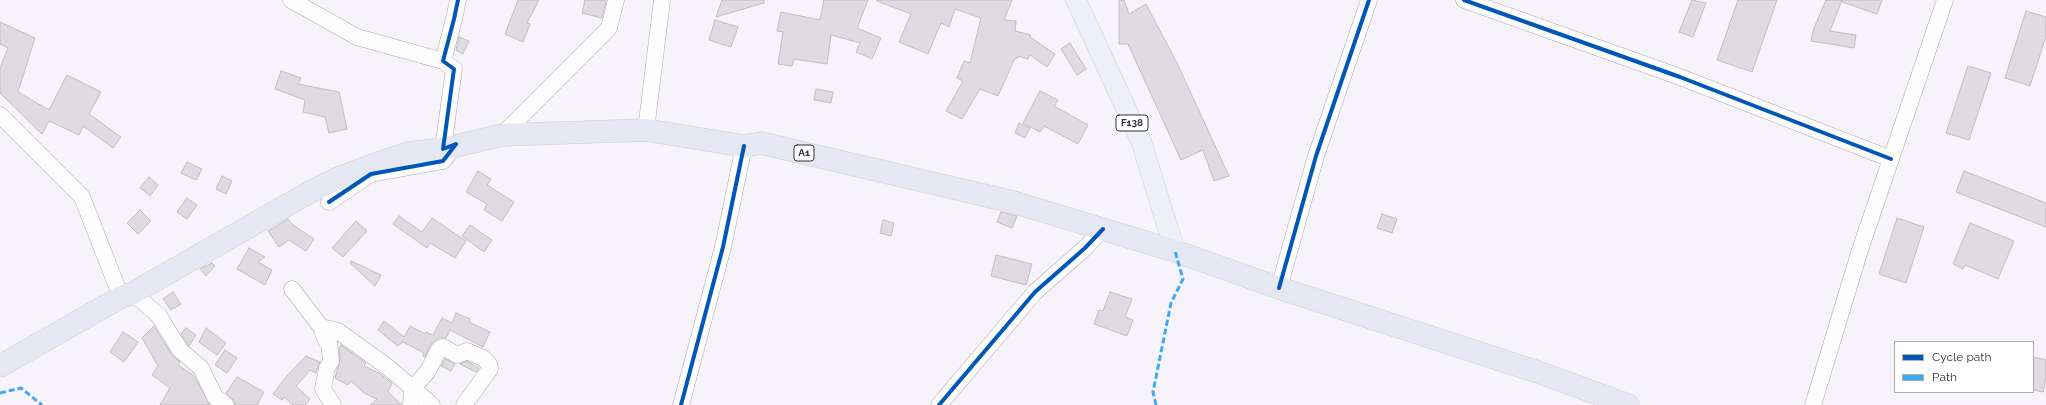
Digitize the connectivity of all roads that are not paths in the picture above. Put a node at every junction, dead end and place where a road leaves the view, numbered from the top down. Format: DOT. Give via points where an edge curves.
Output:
graph roads {
  1 [pos="291,0"];
  2 [pos="458,0"];
  3 [pos="616,0"];
  4 [pos="662,0"];
  5 [pos="1076,0"];
  6 [pos="1369,0"];
  7 [pos="1464,0"];
  8 [pos="1945,0"];
  9 [pos="443,61"];
  10 [pos="0,115"];
  11 [pos="646,130"];
  12 [pos="502,135"];
  13 [pos="744,146"];
  14 [pos="443,149"];
  15 [pos="1891,159"];
  16 [pos="329,202"];
  17 [pos="1103,229"];
  18 [pos="1176,251"];
  19 [pos="1279,288"];
  20 [pos="292,289"];
  21 [pos="127,295"];
  22 [pos="321,327"];
  23 [pos="0,366"];
  24 [pos="412,397"];
  25 [pos="226,405"];
  26 [pos="333,405"];
  27 [pos="432,405"];
  28 [pos="464,405"];
  29 [pos="681,405"];
  30 [pos="939,405"];
  31 [pos="1628,405"];
  32 [pos="1813,405"];
  1 -- 9 [label="street" via="357,37"];
  2 -- 9 [label="street"];
  3 -- 12 [label="street" via="609,28"];
  4 -- 11 [label="street"];
  5 -- 18 [label="main road, F138" via="1141,141"];
  6 -- 19 [label="street" via="1316,156"];
  7 -- 15 [label="street" via="1680,77"];
  8 -- 15 [label="street"];
  9 -- 14 [label="street" via="454,68"];
  10 -- 21 [label="street" via="82,197"];
  11 -- 12 [label="highway, A1"];
  11 -- 13 [label="highway, A1"];
  12 -- 14 [label="highway, A1"];
  13 -- 17 [label="highway, A1" via="761,143 1014,202"];
  13 -- 29 [label="street" via="723,247"];
  14 -- 16 [label="street" via="456,144 443,161 371,174"];
  14 -- 21 [label="highway, A1" via="408,153 338,178"];
  15 -- 32 [label="street" via="1860,250"];
  17 -- 18 [label="highway, A1"];
  17 -- 30 [label="street" via="1035,292"];
  18 -- 19 [label="highway, A1"];
  19 -- 31 [label="highway, A1" via="1538,372"];
  20 -- 22 [label="street"];
  21 -- 23 [label="highway, A1"];
  21 -- 25 [label="street" via="159,316 180,350 201,368 215,397"];
  22 -- 24 [label="street" via="338,331 389,368"];
  22 -- 26 [label="street" via="326,341 329,342 331,361 323,389"];
  24 -- 27 [label="street"];
  24 -- 28 [label="street" via="439,349 443,347 457,355 467,351 484,358 489,364 490,369"];
}
